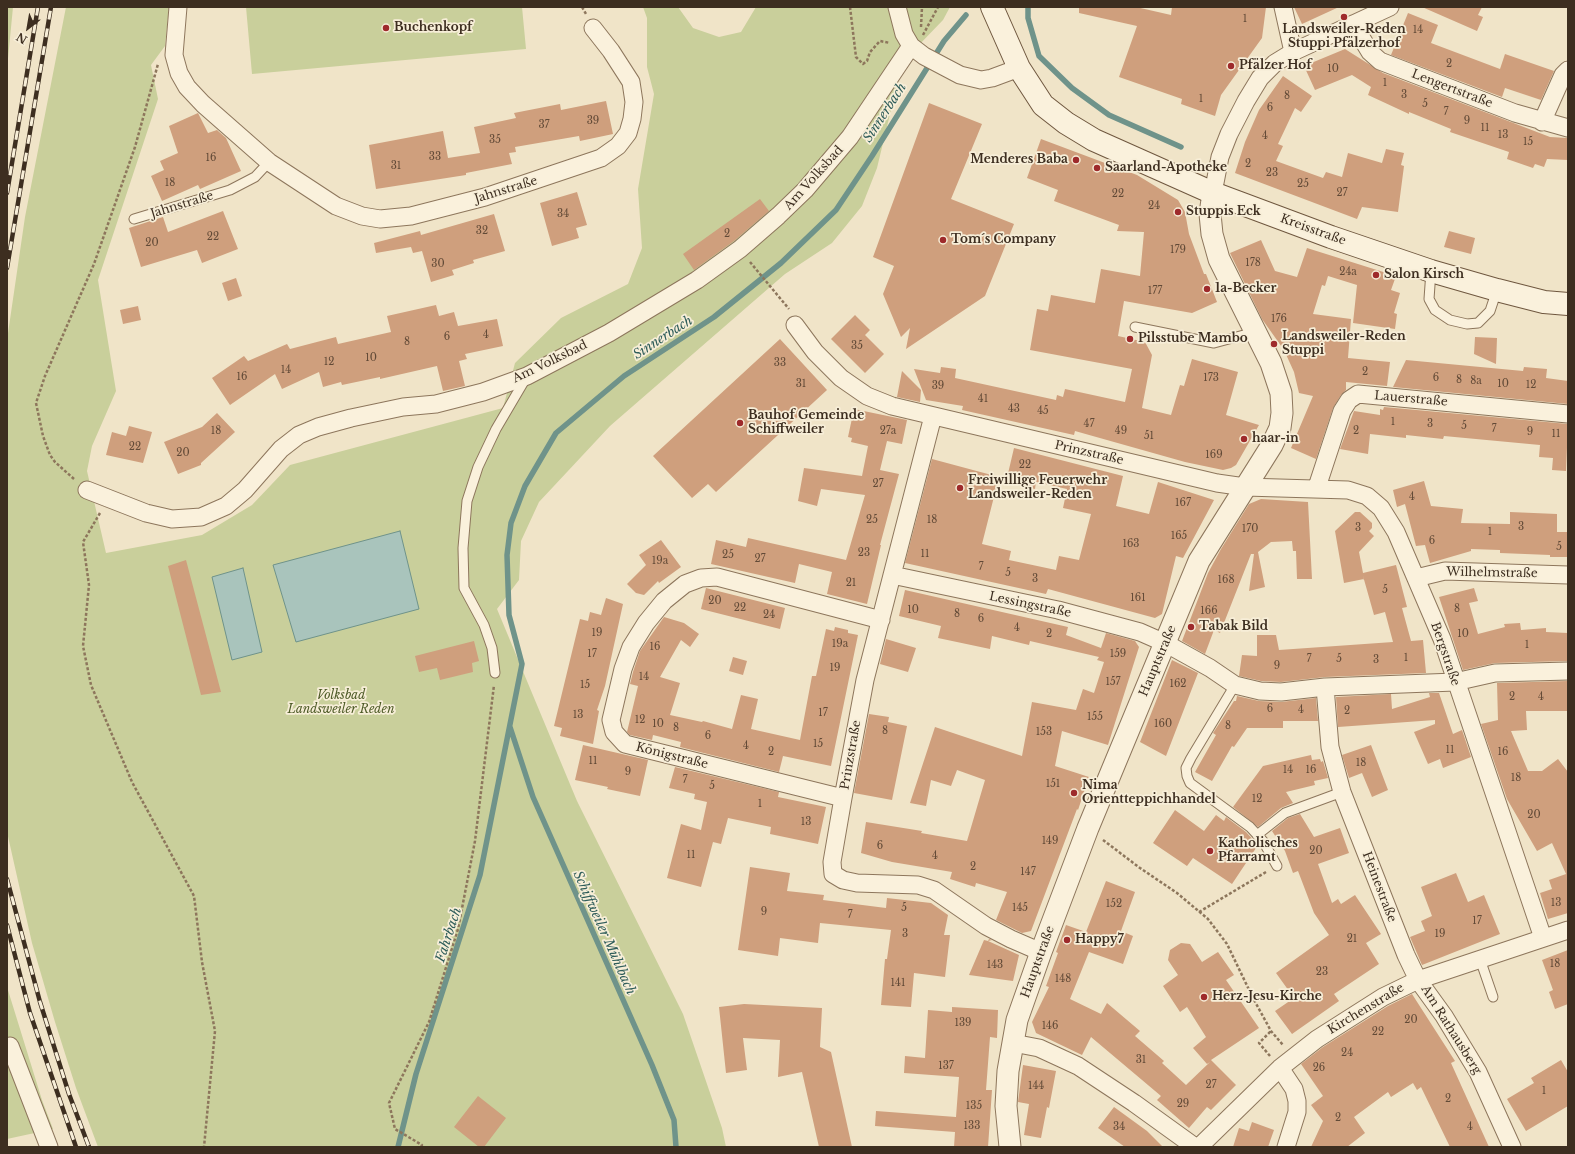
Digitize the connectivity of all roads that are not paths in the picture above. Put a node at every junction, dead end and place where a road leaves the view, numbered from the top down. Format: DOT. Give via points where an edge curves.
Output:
graph roads {
  1 [pos="178,7"];
  2 [pos="897,7"];
  3 [pos="992,7"];
  4 [pos="1283,7"];
  5 [pos="1390,7"];
  6 [pos="1353,24"];
  7 [pos="593,28"];
  8 [pos="917,51"];
  9 [pos="1293,52"];
  10 [pos="1018,68"];
  11 [pos="1568,70"];
  12 [pos="1542,122"];
  13 [pos="1568,128"];
  14 [pos="270,162"];
  15 [pos="1213,193"];
  16 [pos="134,219"];
  17 [pos="1431,271"];
  18 [pos="1497,290"];
  19 [pos="1544,302"];
  20 [pos="1568,304"];
  21 [pos="1568,312"];
  22 [pos="795,325"];
  23 [pos="1135,327"];
  24 [pos="1255,332"];
  25 [pos="527,376"];
  26 [pos="1568,414"];
  27 [pos="932,416"];
  28 [pos="1245,487"];
  29 [pos="1317,488"];
  30 [pos="87,490"];
  31 [pos="892,575"];
  32 [pos="1568,575"];
  33 [pos="1416,578"];
  34 [pos="880,620"];
  35 [pos="1165,643"];
  36 [pos="1568,671"];
  37 [pos="495,673"];
  38 [pos="1455,682"];
  39 [pos="1235,685"];
  40 [pos="1325,687"];
  41 [pos="1342,792"];
  42 [pos="843,798"];
  43 [pos="1257,835"];
  44 [pos="1277,866"];
  45 [pos="1568,930"];
  46 [pos="1544,938"];
  47 [pos="1041,952"];
  48 [pos="1480,958"];
  49 [pos="1418,980"];
  50 [pos="1493,998"];
  51 [pos="1013,1043"];
  52 [pos="10,1046"];
  53 [pos="1280,1068"];
  54 [pos="49,1147"];
  55 [pos="1010,1147"];
  56 [pos="1195,1147"];
  57 [pos="1199,1147"];
  58 [pos="1286,1147"];
  59 [pos="1512,1147"];
  1 -- 14 [label="street, Jahnstraße" via="174,55 179,73 187,87"];
  2 -- 8 [label="street" via="904,34"];
  3 -- 10 [label="main road, Kreisstraße"];
  4 -- 9 [label="street"];
  5 -- 6 [label="street"];
  6 -- 9 [label="street"];
  6 -- 12 [label="street, Lengertstraße" via="1370,52 1380,61"];
  7 -- 14 [label="street, Jahnstraße" via="630,82 634,102 628,133 618,146 601,158 485,197 411,216 380,219 362,216 336,206"];
  8 -- 10 [label="street" via="960,76 981,80"];
  8 -- 25 [label="street, Am Volksbad" via="805,190 740,249 697,280 609,333"];
  9 -- 15 [label="street" via="1275,63 1260,78 1246,101 1220,157"];
  10 -- 15 [label="main road, Kreisstraße" via="1043,105 1066,124 1118,152"];
  11 -- 12 [label="street" via="1563,75"];
  12 -- 13 [label="street, Lengertstraße"];
  14 -- 16 [label="lane, Jahnstraße" via="254,177 230,190"];
  15 -- 17 [label="main road, Kreisstraße"];
  15 -- 24 [label="street, Hauptstraße" via="1210,214 1219,259"];
  17 -- 18 [label="main road, Kreisstraße"];
  17 -- 18 [label="lane" via="1428,299 1435,310 1450,320 1467,324 1478,323 1490,312"];
  18 -- 19 [label="main road, Kreisstraße"];
  19 -- 20 [label="main road, Kreisstraße"];
  19 -- 21 [label="main road, Kreisstraße"];
  22 -- 27 [label="street, Prinzstraße" via="815,352 841,378 867,396 892,406"];
  23 -- 24 [label="lane" via="1214,343"];
  24 -- 28 [label="street, Hauptstraße" via="1281,393 1282,413 1280,428 1272,445"];
  25 -- 30 [label="street, Am Volksbad" via="483,392 436,404 403,407 351,418 299,435 281,450 246,490 226,506 202,517 172,519"];
  25 -- 37 [label="lane" via="496,429 478,467 467,501 463,548 464,588 484,625 492,648"];
  26 -- 29 [label="street, Lauerstraße" via="1358,394 1349,400 1342,411"];
  27 -- 28 [label="street, Prinzstraße" via="1217,483"];
  27 -- 31 [label="street, Prinzstraße"];
  28 -- 29 [label="street, Bergstraße"];
  28 -- 35 [label="street, Hauptstraße" via="1199,561"];
  29 -- 33 [label="street, Bergstraße" via="1348,490 1367,496 1381,508 1396,532"];
  31 -- 34 [label="street, Prinzstraße"];
  31 -- 35 [label="street, Lessingstraße" via="1058,610 1140,632"];
  32 -- 33 [label="street, Wilhelmstraße" via="1445,572"];
  33 -- 38 [label="street, Bergstraße" via="1442,639"];
  34 -- 42 [label="street, Prinzstraße" via="865,680"];
  34 -- 42 [label="street, Königstraße" via="717,577 701,578 685,584 664,601 646,623 631,647 623,669 611,720 614,732 625,744"];
  35 -- 39 [label="street"];
  35 -- 47 [label="street, Hauptstraße" via="1088,828"];
  36 -- 38 [label="street" via="1495,673"];
  38 -- 40 [label="street"];
  38 -- 46 [label="street, Bergstraße"];
  39 -- 40 [label="street" via="1260,691 1281,692"];
  39 -- 43 [label="lane" via="1191,758 1186,768 1186,776 1190,783 1236,816"];
  40 -- 41 [label="street, Heinestraße" via="1330,747"];
  41 -- 43 [label="lane" via="1285,813"];
  41 -- 49 [label="street, Heinestraße"];
  42 -- 47 [label="street, Prinzstraße" via="832,862 834,874 843,880 857,883 918,885 934,890 986,926"];
  43 -- 44 [label="lane"];
  45 -- 46 [label="street, Kirchenstraße"];
  46 -- 48 [label="street, Kirchenstraße"];
  47 -- 51 [label="street, Hauptstraße" via="1023,1000"];
  48 -- 49 [label="street, Kirchenstraße"];
  48 -- 50 [label="lane"];
  49 -- 53 [label="street, Kirchenstraße" via="1383,997 1317,1039"];
  49 -- 59 [label="street, Am Rathausberg" via="1444,1016 1478,1072"];
  51 -- 55 [label="street, Hauptstraße" via="1006,1106"];
  51 -- 56 [label="street" via="1039,1048 1078,1066"];
  52 -- 54 [label="street"];
  53 -- 57 [label="street, Kirchenstraße"];
  53 -- 58 [label="street" via="1294,1089 1297,1101"];
}
